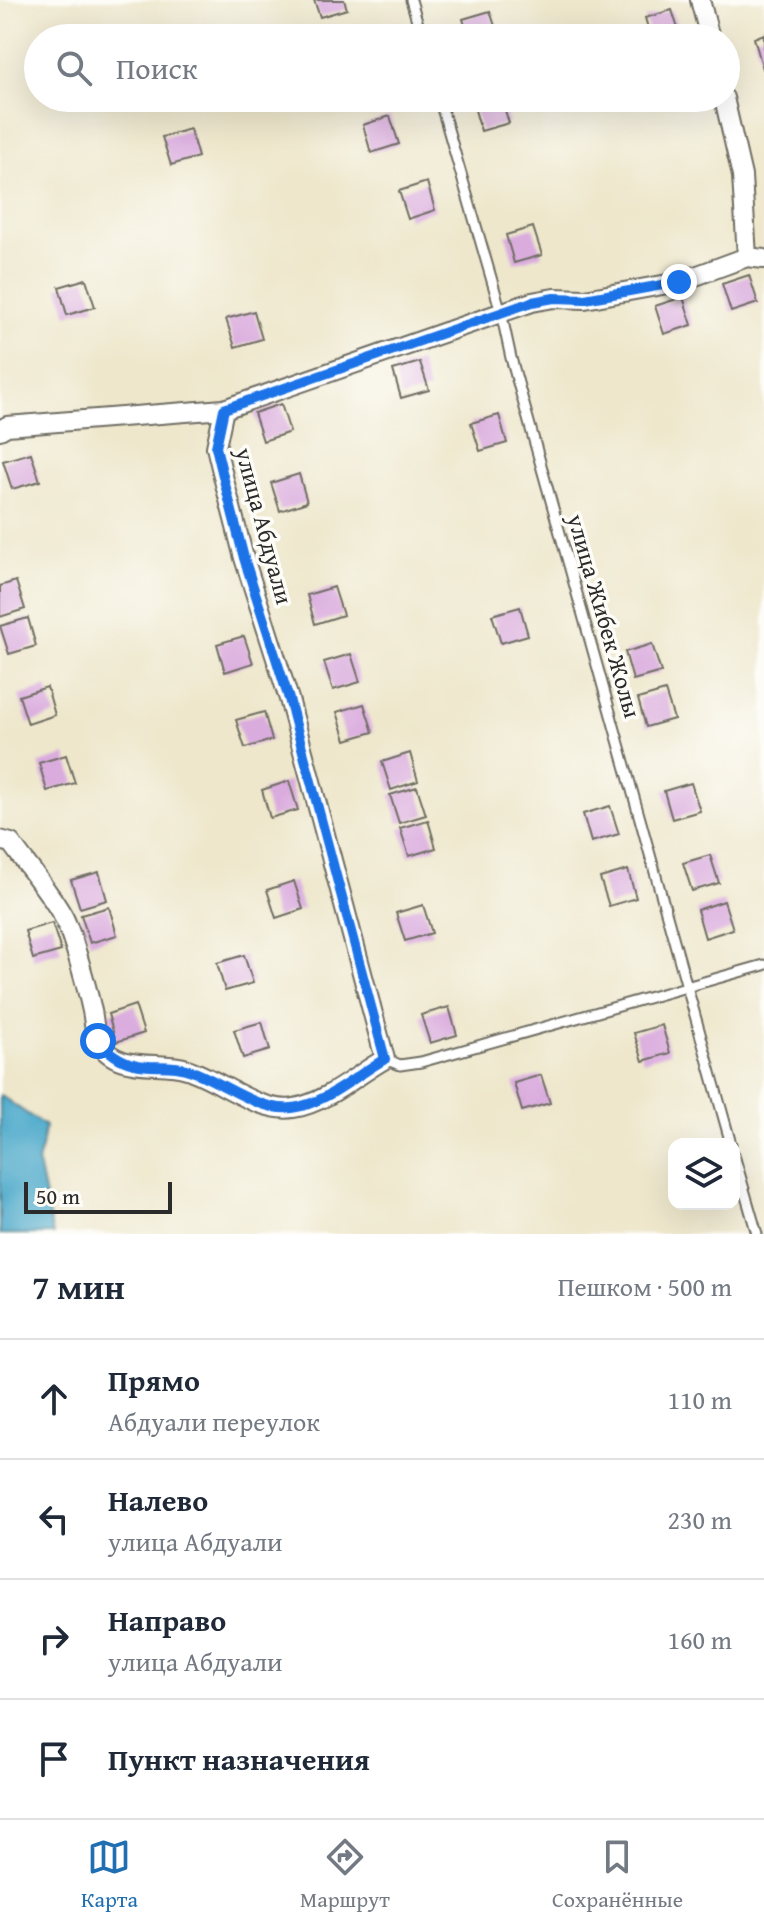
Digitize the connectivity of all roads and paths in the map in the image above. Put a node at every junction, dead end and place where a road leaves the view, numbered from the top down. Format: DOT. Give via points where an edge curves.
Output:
graph roads {
  1 [pos="411,0"];
  2 [pos="700,0"];
  3 [pos="418,24"];
  4 [pos="706,24"];
  5 [pos="443,112"];
  6 [pos="727,112"];
  7 [pos="756,258"];
  8 [pos="501,312"];
  9 [pos="224,409"];
  10 [pos="0,430"];
  11 [pos="0,840"];
  12 [pos="764,965"];
  13 [pos="687,987"];
  14 [pos="385,1059"];
  15 [pos="729,1138"];
  16 [pos="740,1176"];
  17 [pos="757,1234"];
  1 -- 3 [label="lane"];
  2 -- 4 [label="street"];
  5 -- 8 [label="lane, улица Жибек Жолы"];
  6 -- 7 [label="street"];
  7 -- 8 [label="street" via="679,282 585,299 554,298"];
  8 -- 9 [label="street"];
  8 -- 13 [label="lane, улица Жибек Жолы"];
  9 -- 10 [label="street"];
  9 -- 14 [label="street, улица Абдуали" via="216,447"];
  11 -- 14 [label="street" via="11,843 64,918 98,1041 112,1055 134,1065 187,1069 267,1107 294,1108 325,1096"];
  12 -- 13 [label="lane"];
  13 -- 14 [label="lane" via="421,1062 400,1065"];
  13 -- 15 [label="lane, улица Жибек Жолы"];
  16 -- 17 [label="lane"];
}
